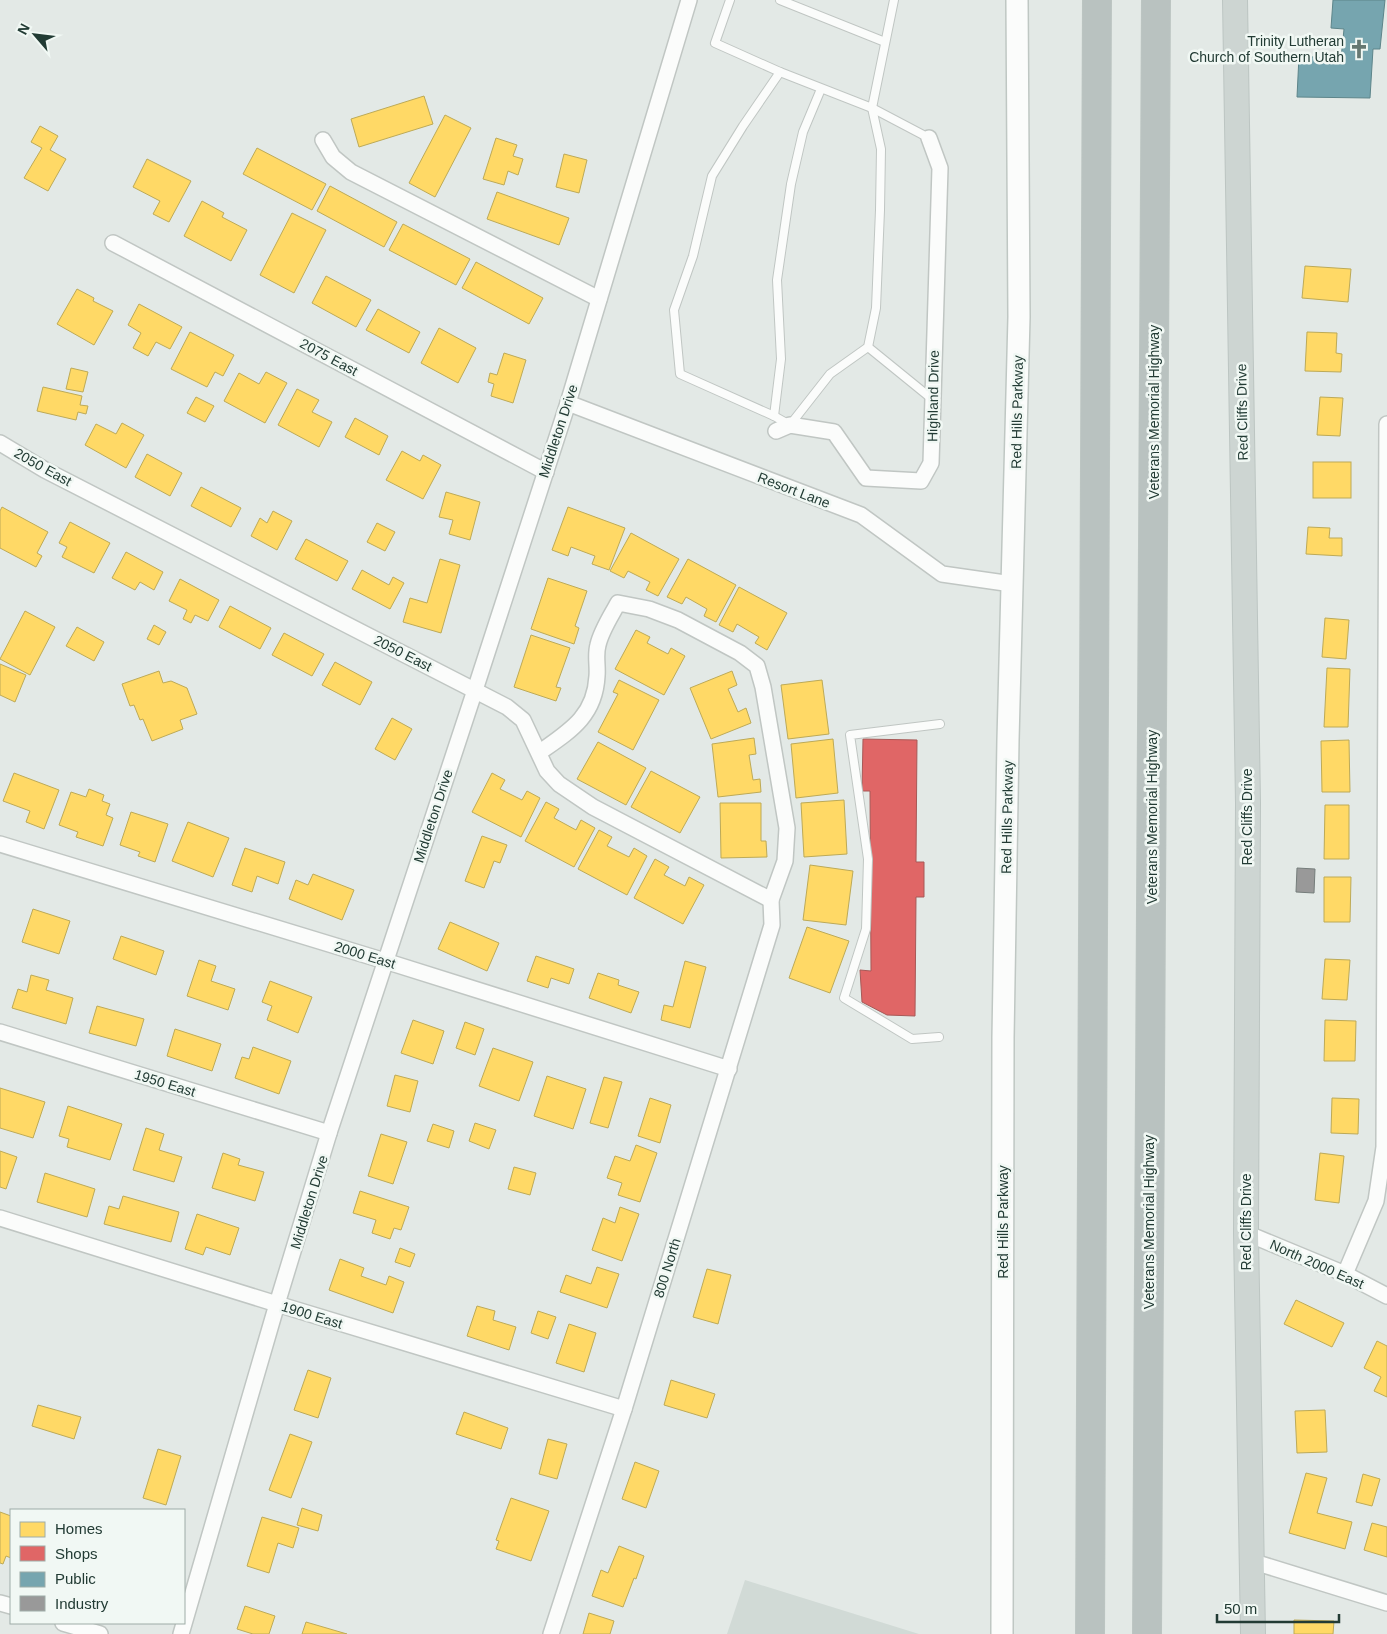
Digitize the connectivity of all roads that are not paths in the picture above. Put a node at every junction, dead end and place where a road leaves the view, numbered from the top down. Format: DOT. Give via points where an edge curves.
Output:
graph roads {
  1 [pos="689,0"];
  2 [pos="730,0"];
  3 [pos="780,0"];
  4 [pos="894,0"];
  5 [pos="1018,0"];
  6 [pos="1097,0"];
  7 [pos="1156,0"];
  8 [pos="1236,0"];
  9 [pos="885,42"];
  10 [pos="780,72"];
  11 [pos="821,88"];
  12 [pos="872,108"];
  13 [pos="929,138"];
  14 [pos="323,140"];
  15 [pos="113,242"];
  16 [pos="599,299"];
  17 [pos="868,347"];
  18 [pos="932,399"];
  19 [pos="568,403"];
  20 [pos="774,416"];
  21 [pos="1387,424"];
  22 [pos="783,428"];
  23 [pos="0,443"];
  24 [pos="546,472"];
  25 [pos="1012,584"];
  26 [pos="475,690"];
  27 [pos="940,724"];
  28 [pos="540,752"];
  29 [pos="0,844"];
  30 [pos="771,900"];
  31 [pos="385,961"];
  32 [pos="1386,969"];
  33 [pos="0,1032"];
  34 [pos="939,1038"];
  35 [pos="728,1069"];
  36 [pos="329,1133"];
  37 [pos="0,1218"];
  38 [pos="1246,1233"];
  39 [pos="1345,1274"];
  40 [pos="1387,1296"];
  41 [pos="278,1304"];
  42 [pos="624,1409"];
  43 [pos="1251,1561"];
  44 [pos="1387,1603"];
  45 [pos="185,1620"];
  46 [pos="67,1624"];
  47 [pos="100,1634"];
  48 [pos="551,1634"];
  49 [pos="1002,1634"];
  50 [pos="1090,1634"];
  51 [pos="1147,1634"];
  52 [pos="1253,1634"];
  1 -- 16 [label="street, Middleton Drive"];
  2 -- 10 [label="lane" via="715,43"];
  3 -- 9 [label="lane"];
  4 -- 9 [label="lane"];
  5 -- 25 [label="main road, Red Hills Parkway" via="1019,317"];
  6 -- 50 [label="highway"];
  7 -- 51 [label="highway, Veterans Memorial Highway"];
  8 -- 38 [label="main road, Red Cliffs Drive" via="1248,803"];
  9 -- 12 [label="lane"];
  10 -- 11 [label="lane"];
  10 -- 20 [label="lane" via="712,176 693,256 674,310 680,374"];
  11 -- 12 [label="lane"];
  11 -- 20 [label="lane" via="803,132 791,184 777,280 780,359"];
  12 -- 13 [label="lane"];
  12 -- 17 [label="lane" via="881,150 880,210 876,308"];
  13 -- 18 [label="street, Highland Drive" via="940,168"];
  14 -- 16 [label="street" via="333,158 351,172"];
  15 -- 24 [label="street, 2075 East"];
  16 -- 19 [label="street, Middleton Drive"];
  17 -- 18 [label="lane"];
  17 -- 22 [label="lane" via="830,374"];
  18 -- 22 [label="street, Highland Drive" via="932,463 921,481 866,478 834,432"];
  19 -- 24 [label="street, Middleton Drive"];
  19 -- 25 [label="street, Resort Lane" via="861,515 942,574"];
  20 -- 22 [label="lane"];
  21 -- 32 [label="street"];
  23 -- 26 [label="street, 2050 East" via="45,470"];
  24 -- 26 [label="street, Middleton Drive"];
  25 -- 49 [label="main road, Red Hills Parkway" via="1003,1038"];
  26 -- 28 [label="street, 2050 East" via="507,707 523,720"];
  26 -- 31 [label="street, Middleton Drive"];
  27 -- 34 [label="lane" via="850,735 868,859 866,929 844,998 912,1039"];
  28 -- 30 [label="street, 2050 East" via="547,771 558,784 593,807"];
  28 -- 30 [label="street" via="564,736 582,718 595,697 598,646 618,603 678,620 740,653 757,666 763,687 787,828 785,860"];
  29 -- 31 [label="street, 2000 East"];
  30 -- 35 [label="street, 800 North" via="772,925"];
  31 -- 35 [label="street, 2000 East"];
  31 -- 36 [label="street, Middleton Drive"];
  32 -- 39 [label="street" via="1384,1147 1376,1201"];
  33 -- 36 [label="street, 1950 East"];
  35 -- 42 [label="street, 800 North"];
  36 -- 41 [label="street, Middleton Drive"];
  37 -- 41 [label="street, 1900 East"];
  38 -- 39 [label="street, North 2000 East"];
  38 -- 43 [label="main road, Red Cliffs Drive"];
  39 -- 40 [label="street, North 2000 East"];
  41 -- 42 [label="street, 1900 East"];
  41 -- 45 [label="street, Middleton Drive"];
  42 -- 48 [label="street, 800 North"];
  43 -- 44 [label="street"];
  43 -- 52 [label="main road, Red Cliffs Drive"];
  46 -- 47 [label="street"];
}
